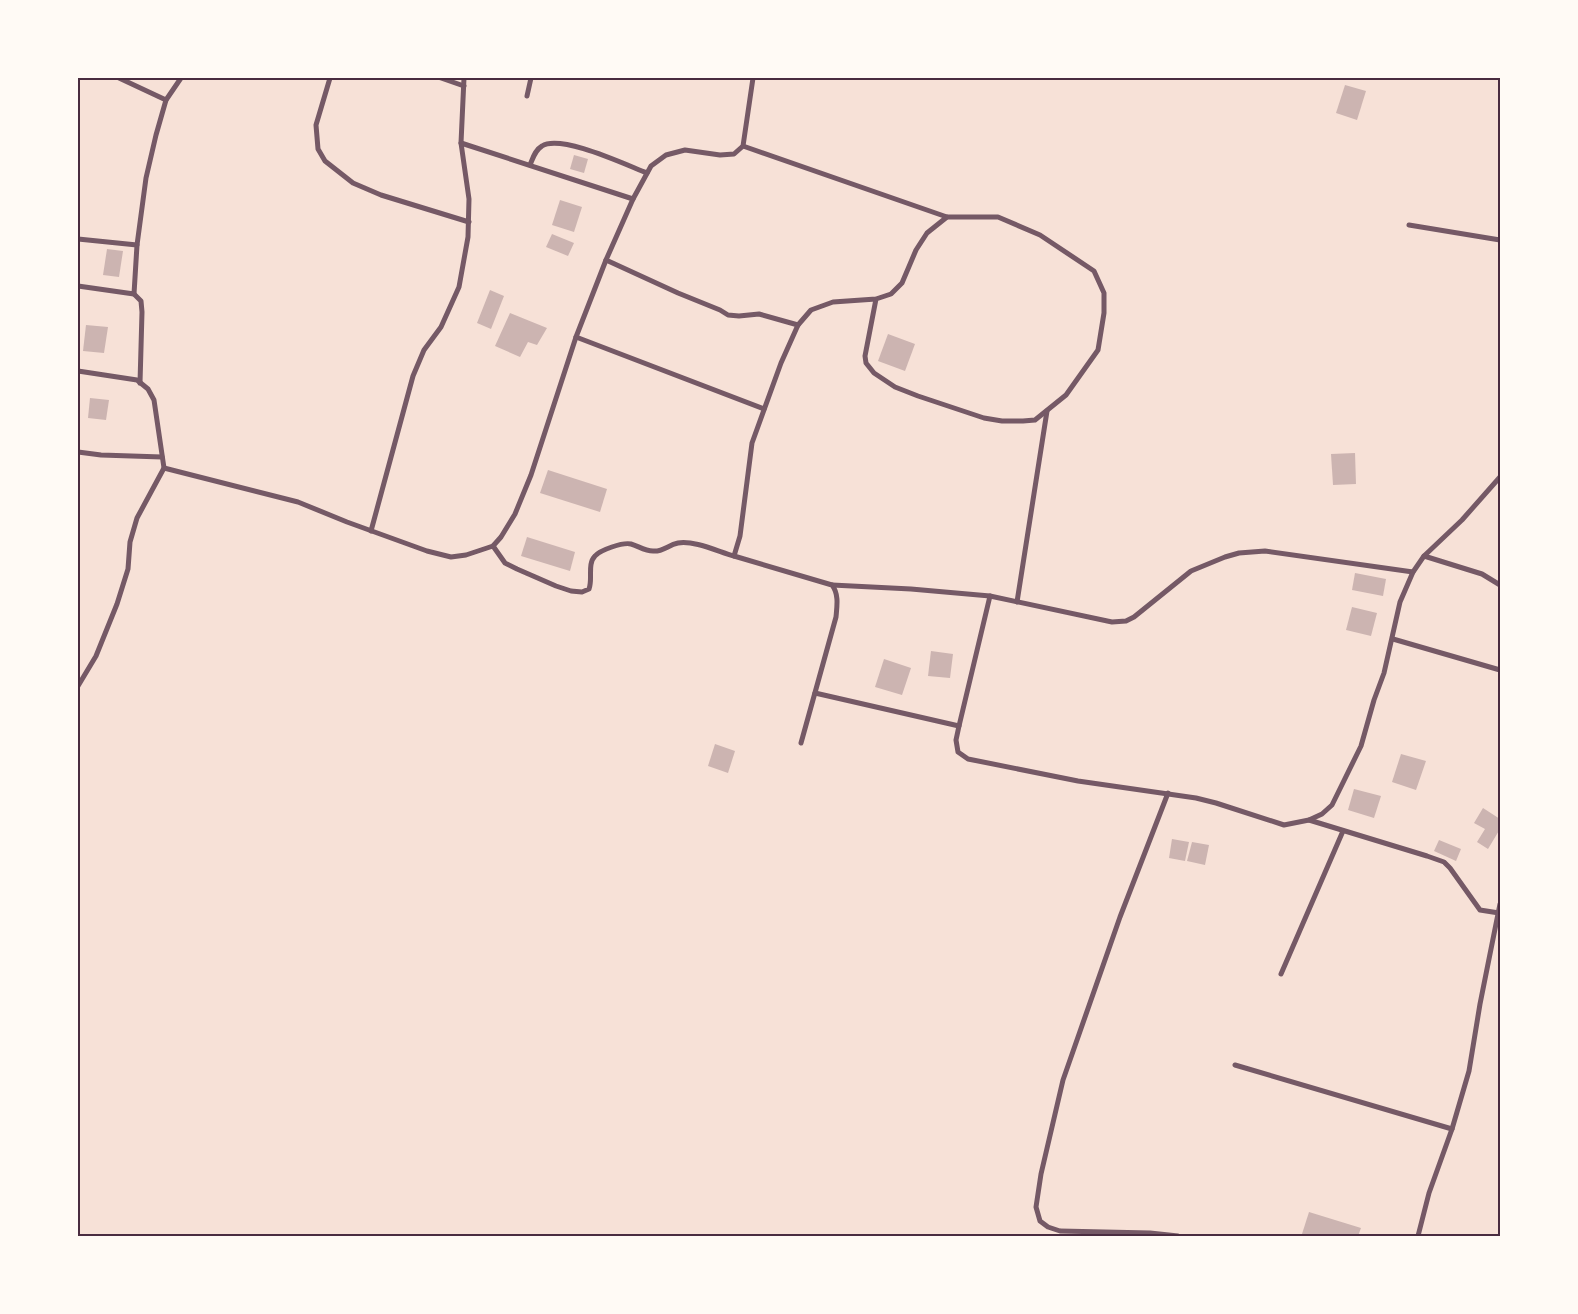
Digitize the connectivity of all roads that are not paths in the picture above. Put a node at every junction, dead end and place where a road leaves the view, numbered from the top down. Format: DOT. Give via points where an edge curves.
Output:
graph roads {
  1 [pos="118,78"];
  2 [pos="181,78"];
  3 [pos="330,78"];
  4 [pos="442,78"];
  5 [pos="464,78"];
  6 [pos="532,78"];
  7 [pos="753,78"];
  8 [pos="464,86"];
  9 [pos="527,96"];
  10 [pos="166,100"];
  11 [pos="461,143"];
  12 [pos="743,146"];
  13 [pos="530,165"];
  14 [pos="647,173"];
  15 [pos="633,198"];
  16 [pos="946,217"];
  17 [pos="469,222"];
  18 [pos="1409,225"];
  19 [pos="78,239"];
  20 [pos="1500,240"];
  21 [pos="138,245"];
  22 [pos="606,260"];
  23 [pos="78,286"];
  24 [pos="134,294"];
  25 [pos="876,299"];
  26 [pos="798,325"];
  27 [pos="576,337"];
  28 [pos="78,371"];
  29 [pos="140,382"];
  30 [pos="764,409"];
  31 [pos="1046,411"];
  32 [pos="78,452"];
  33 [pos="162,457"];
  34 [pos="164,468"];
  35 [pos="1500,477"];
  36 [pos="370,531"];
  37 [pos="493,546"];
  38 [pos="734,556"];
  39 [pos="1424,556"];
  40 [pos="1413,572"];
  41 [pos="832,585"];
  42 [pos="1500,585"];
  43 [pos="990,596"];
  44 [pos="1017,602"];
  45 [pos="1393,639"];
  46 [pos="1500,670"];
  47 [pos="78,686"];
  48 [pos="815,693"];
  49 [pos="959,726"];
  50 [pos="801,743"];
  51 [pos="1168,793"];
  52 [pos="1309,820"];
  53 [pos="1343,831"];
  54 [pos="1500,904"];
  55 [pos="1499,913"];
  56 [pos="1281,974"];
  57 [pos="1235,1065"];
  58 [pos="1452,1129"];
  59 [pos="1091,1234"];
  60 [pos="1178,1236"];
  61 [pos="1418,1236"];
  1 -- 10 [label="street"];
  2 -- 10 [label="street"];
  3 -- 17 [label="street" via="316,125 318,149 325,161 353,182 381,195"];
  4 -- 8 [label="street"];
  5 -- 8 [label="street"];
  6 -- 9 [label="street"];
  7 -- 12 [label="street"];
  8 -- 11 [label="street"];
  10 -- 21 [label="street" via="146,178"];
  11 -- 13 [label="street"];
  11 -- 17 [label="street"];
  12 -- 14 [label="street" via="734,154 685,150 666,155"];
  12 -- 16 [label="street"];
  13 -- 14 [label="street" via="536,152 552,142 573,145"];
  13 -- 15 [label="street"];
  14 -- 15 [label="street"];
  15 -- 22 [label="street"];
  16 -- 25 [label="street" via="927,233 902,283 891,294"];
  16 -- 31 [label="street" via="998,217 1040,235 1094,271 1104,293 1098,350 1066,395"];
  17 -- 36 [label="street" via="459,287 413,376"];
  18 -- 20 [label="street"];
  19 -- 21 [label="street"];
  21 -- 24 [label="street"];
  22 -- 26 [label="street" via="728,315 758,314"];
  22 -- 27 [label="street"];
  23 -- 24 [label="street"];
  24 -- 29 [label="street" via="141,301 142,312"];
  25 -- 26 [label="street" via="833,302 811,310"];
  25 -- 31 [label="street" via="864,356 874,373 895,387 984,418 1002,421 1035,420"];
  26 -- 30 [label="street"];
  27 -- 30 [label="street"];
  27 -- 37 [label="street" via="532,475 515,514"];
  28 -- 29 [label="street"];
  29 -- 33 [label="street" via="154,400"];
  30 -- 38 [label="street" via="752,443 740,536"];
  31 -- 44 [label="street"];
  32 -- 33 [label="street"];
  33 -- 34 [label="street"];
  34 -- 36 [label="street" via="298,502"];
  34 -- 47 [label="street" via="138,518 130,542 122,592 108,629"];
  35 -- 39 [label="street"];
  36 -- 37 [label="street" via="451,557"];
  37 -- 38 [label="street" via="505,563 556,586 582,592 591,584 592,558 622,544 661,551 678,543 687,543"];
  38 -- 41 [label="street"];
  39 -- 40 [label="street"];
  39 -- 42 [label="street" via="1482,574"];
  40 -- 44 [label="street" via="1265,551 1239,553 1191,571 1126,621 1112,622"];
  40 -- 45 [label="street" via="1400,602"];
  41 -- 43 [label="street"];
  41 -- 48 [label="street" via="836,596 836,617"];
  43 -- 44 [label="street"];
  43 -- 49 [label="street"];
  45 -- 46 [label="street"];
  45 -- 52 [label="street" via="1361,746 1332,805"];
  48 -- 49 [label="street"];
  48 -- 50 [label="street"];
  49 -- 51 [label="street" via="958,752 968,759 1078,781"];
  51 -- 52 [label="street" via="1216,803 1284,825"];
  51 -- 59 [label="street" via="1063,1080 1041,1174 1036,1207 1040,1221 1060,1231"];
  52 -- 53 [label="street"];
  53 -- 55 [label="street" via="1444,862 1480,910"];
  53 -- 56 [label="street"];
  54 -- 55 [label="street"];
  55 -- 58 [label="street" via="1469,1071"];
  57 -- 58 [label="street"];
  58 -- 61 [label="street" via="1429,1193"];
  59 -- 60 [label="street"];
}
